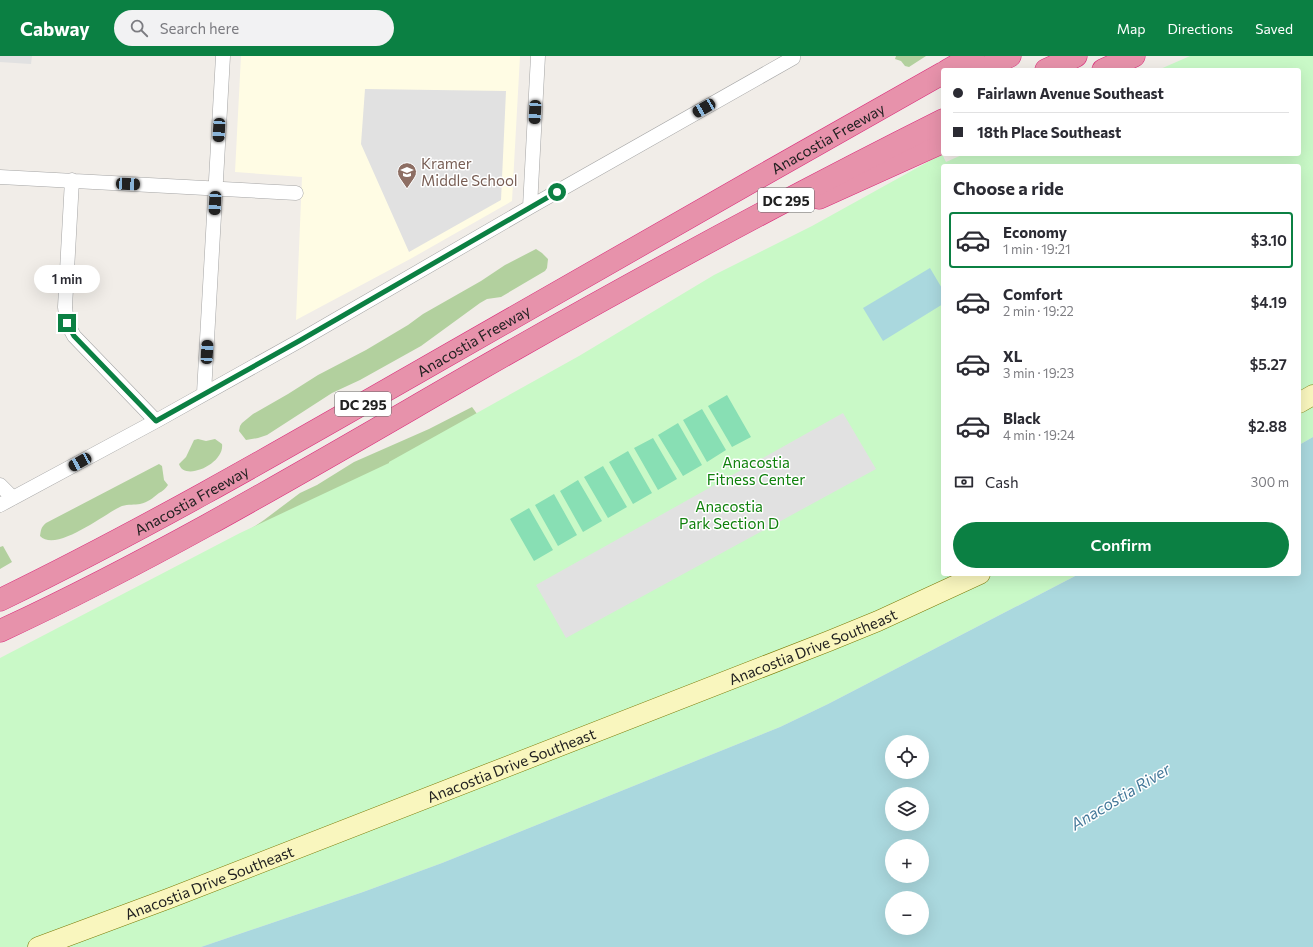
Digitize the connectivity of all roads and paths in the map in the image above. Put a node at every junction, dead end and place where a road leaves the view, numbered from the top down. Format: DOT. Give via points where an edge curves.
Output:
graph roads {
  1 [pos="223,56"];
  2 [pos="538,56"];
  3 [pos="973,56"];
  4 [pos="1010,56"];
  5 [pos="1076,56"];
  6 [pos="1134,56"];
  7 [pos="793,57"];
  8 [pos="952,68"];
  9 [pos="985,68"];
  10 [pos="1050,68"];
  11 [pos="1107,68"];
  12 [pos="941,74"];
  13 [pos="941,90"];
  14 [pos="941,121"];
  15 [pos="941,143"];
  16 [pos="0,177"];
  17 [pos="72,180"];
  18 [pos="216,188"];
  19 [pos="296,193"];
  20 [pos="721,198"];
  21 [pos="530,207"];
  22 [pos="630,284"];
  23 [pos="204,393"];
  24 [pos="1313,395"];
  25 [pos="1301,402"];
  26 [pos="156,421"];
  27 [pos="0,485"];
  28 [pos="13,498"];
  29 [pos="0,505"];
  30 [pos="976,576"];
  31 [pos="0,600"];
  32 [pos="2,631"];
  33 [pos="38,947"];
  1 -- 18 [label="street"];
  2 -- 21 [label="street"];
  3 -- 8 [label="highway"];
  4 -- 9 [label="highway"];
  5 -- 10 [label="highway"];
  6 -- 11 [label="highway"];
  7 -- 21 [label="street"];
  12 -- 20 [label="highway, Anacostia Freeway / DC 295"];
  13 -- 20 [label="highway"];
  14 -- 22 [label="highway, Anacostia Freeway / DC 295"];
  15 -- 22 [label="highway"];
  16 -- 17 [label="street"];
  17 -- 18 [label="street"];
  17 -- 26 [label="street" via="65,307 67,323 74,336"];
  18 -- 19 [label="street"];
  18 -- 23 [label="street"];
  20 -- 31 [label="highway, Anacostia Freeway / DC 295" via="166,514"];
  21 -- 23 [label="street"];
  22 -- 32 [label="highway, Anacostia Freeway / DC 295" via="185,536"];
  23 -- 26 [label="street"];
  24 -- 25 [label="street"];
  26 -- 28 [label="street"];
  27 -- 28 [label="street"];
  28 -- 29 [label="street"];
  30 -- 33 [label="street, Anacostia Drive Southeast" via="829,641"];
}
